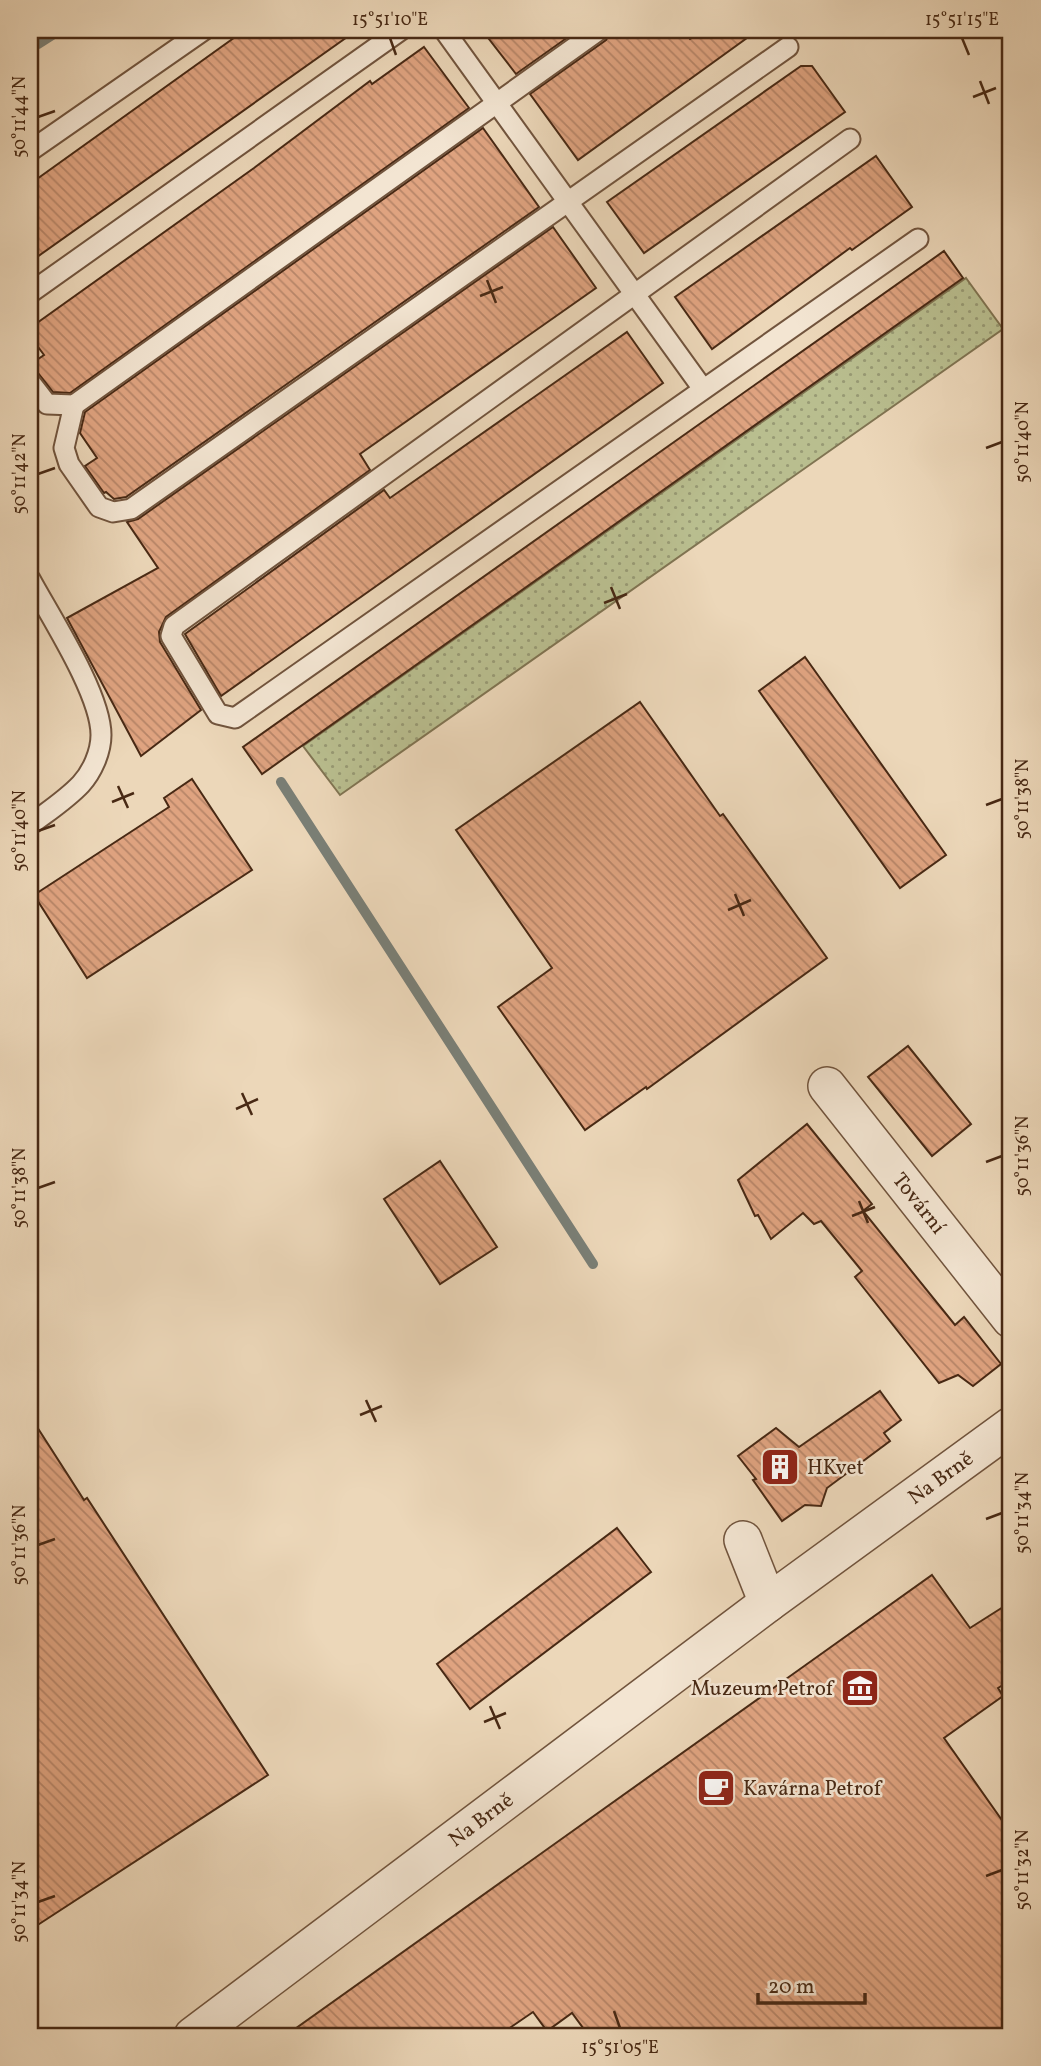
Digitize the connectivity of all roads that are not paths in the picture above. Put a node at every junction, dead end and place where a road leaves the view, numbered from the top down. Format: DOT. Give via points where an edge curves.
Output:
graph roads {
  1 [pos="204,30"];
  2 [pos="401,30"];
  3 [pos="444,30"];
  4 [pos="598,30"];
  5 [pos="788,47"];
  6 [pos="496,103"];
  7 [pos="850,139"];
  8 [pos="38,141"];
  9 [pos="30,151"];
  10 [pos="568,202"];
  11 [pos="918,239"];
  12 [pos="30,293"];
  13 [pos="634,294"];
  14 [pos="30,382"];
  15 [pos="703,389"];
  16 [pos="74,405"];
  17 [pos="30,579"];
  18 [pos="30,825"];
  19 [pos="827,1086"];
  20 [pos="1011,1319"];
  21 [pos="1011,1426"];
  22 [pos="743,1540"];
  23 [pos="768,1604"];
  24 [pos="193,2036"];
  1 -- 8 [label="lane"];
  2 -- 12 [label="lane"];
  3 -- 6 [label="lane"];
  4 -- 6 [label="lane"];
  5 -- 10 [label="lane"];
  6 -- 10 [label="lane"];
  6 -- 16 [label="lane"];
  7 -- 13 [label="lane"];
  8 -- 9 [label="lane"];
  10 -- 13 [label="lane"];
  10 -- 16 [label="lane" via="131,509 113,512 99,507 69,464 64,448"];
  11 -- 15 [label="lane"];
  13 -- 15 [label="lane"];
  13 -- 15 [label="lane" via="174,626 171,636 218,714 236,718"];
  14 -- 16 [label="lane" via="47,404"];
  17 -- 18 [label="lane" via="86,682 101,735 98,753 82,783"];
  19 -- 20 [label="street, Tovární"];
  21 -- 23 [label="street, Na Brně"];
  22 -- 23 [label="street"];
  23 -- 24 [label="street, Na Brně"];
}
